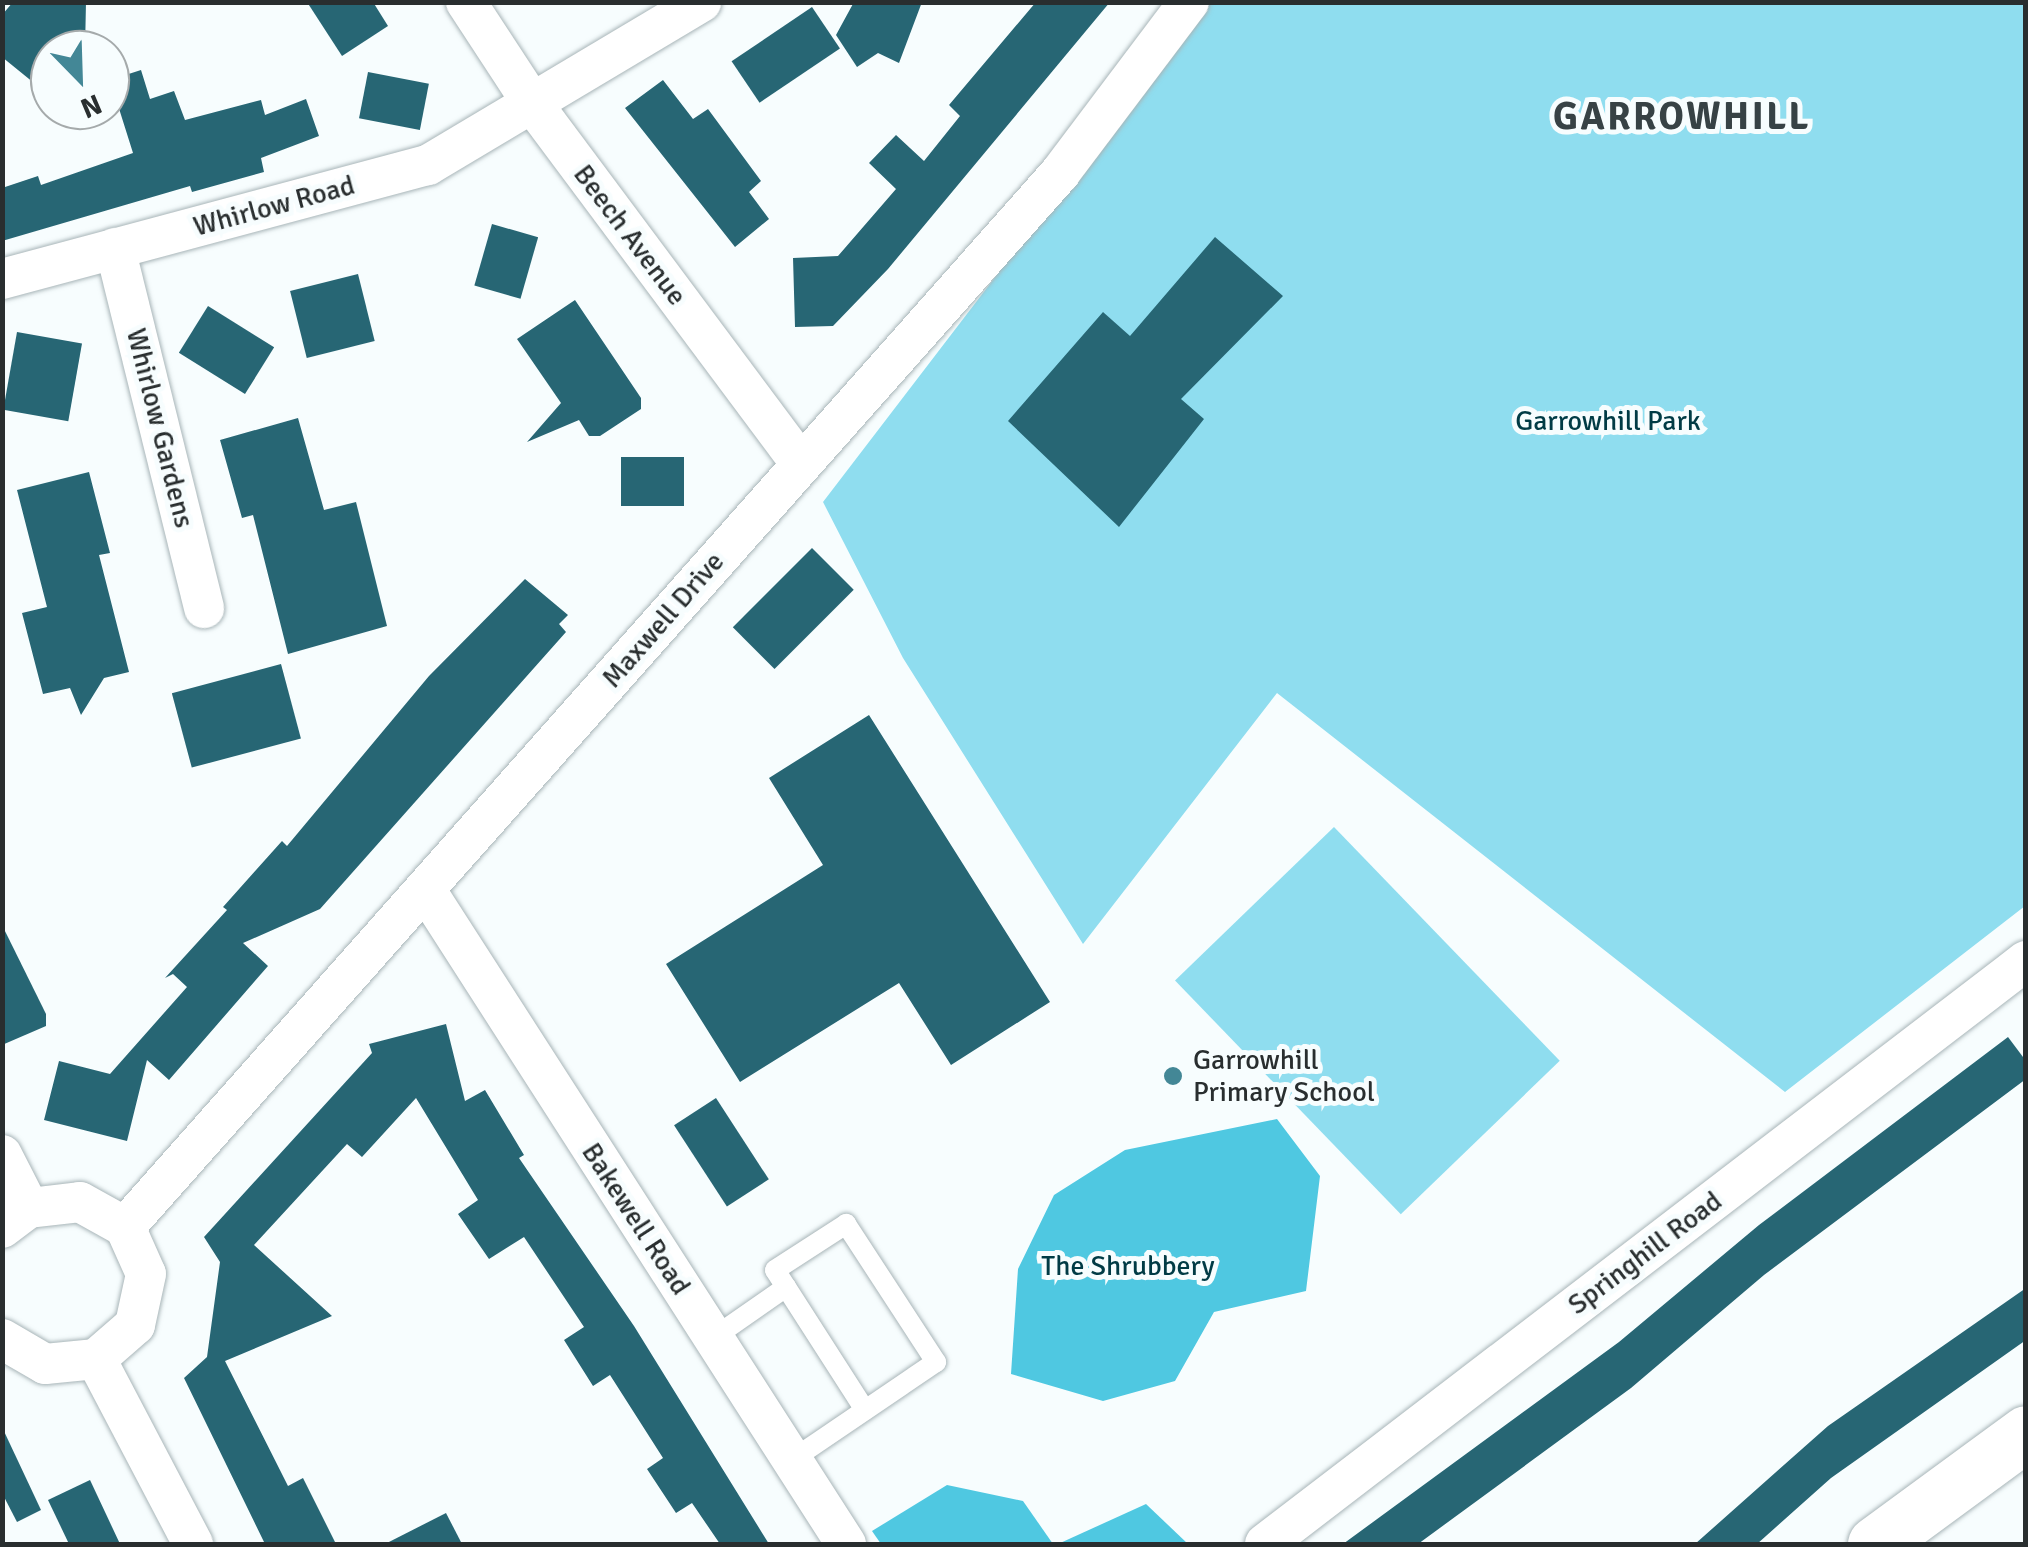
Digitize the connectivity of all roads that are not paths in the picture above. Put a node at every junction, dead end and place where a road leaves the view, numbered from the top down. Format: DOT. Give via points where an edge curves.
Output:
graph roads {
  1 [pos="466,2"];
  2 [pos="701,2"];
  3 [pos="1189,2"];
  4 [pos="532,103"];
  5 [pos="115,248"];
  6 [pos="2,279"];
  7 [pos="800,464"];
  8 [pos="204,608"];
  9 [pos="427,892"];
  10 [pos="2026,961"];
  11 [pos="2,1155"];
  12 [pos="16,1218"];
  13 [pos="124,1227"];
  14 [pos="786,1286"];
  15 [pos="712,1338"];
  16 [pos="2,1339"];
  17 [pos="96,1360"];
  18 [pos="865,1410"];
  19 [pos="2026,1433"];
  20 [pos="792,1460"];
  21 [pos="193,1544"];
  22 [pos="846,1544"];
  23 [pos="1266,1544"];
  24 [pos="1875,1544"];
  1 -- 4 [label="street, Beech Avenue"];
  2 -- 4 [label="street, Whirlow Road"];
  3 -- 7 [label="street, Maxwell Drive" via="1060,173"];
  4 -- 5 [label="street, Whirlow Road" via="428,165"];
  4 -- 7 [label="street, Beech Avenue"];
  5 -- 6 [label="street, Whirlow Road"];
  5 -- 8 [label="street, Whirlow Gardens"];
  7 -- 9 [label="street, Maxwell Drive"];
  9 -- 13 [label="street, Maxwell Drive"];
  9 -- 15 [label="street, Bakewell Road"];
  10 -- 23 [label="street, Springhill Road"];
  11 -- 12 [label="street"];
  12 -- 13 [label="street" via="80,1202"];
  13 -- 17 [label="street" via="146,1274 144,1300 135,1324"];
  14 -- 15 [label="lane"];
  14 -- 18 [label="lane"];
  14 -- 18 [label="lane" via="775,1270 846,1224 936,1362"];
  15 -- 20 [label="street, Bakewell Road"];
  16 -- 17 [label="street" via="46,1364"];
  17 -- 21 [label="street"];
  18 -- 20 [label="lane"];
  19 -- 24 [label="main road"];
  20 -- 22 [label="street, Bakewell Road"];
}
